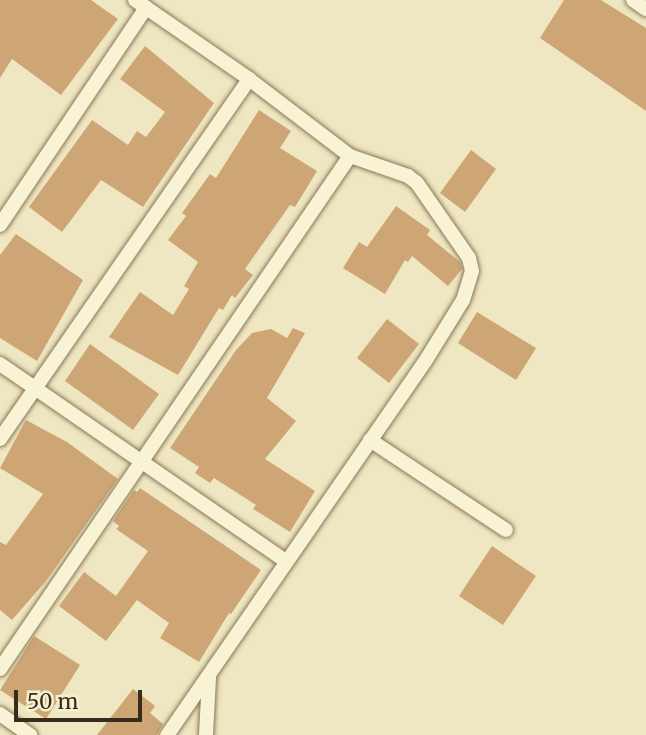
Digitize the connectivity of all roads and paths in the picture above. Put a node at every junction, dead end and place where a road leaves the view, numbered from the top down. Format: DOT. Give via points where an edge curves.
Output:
graph roads {
  1 [pos="633,0"];
  2 [pos="140,4"];
  3 [pos="646,9"];
  4 [pos="249,79"];
  5 [pos="350,156"];
  6 [pos="0,225"];
  7 [pos="0,364"];
  8 [pos="37,388"];
  9 [pos="0,439"];
  10 [pos="370,440"];
  11 [pos="140,462"];
  12 [pos="506,530"];
  13 [pos="286,561"];
  14 [pos="0,669"];
  15 [pos="209,676"];
  16 [pos="1,716"];
  17 [pos="30,735"];
  18 [pos="167,735"];
  19 [pos="206,735"];
  1 -- 3 [label="street"];
  2 -- 4 [label="street"];
  2 -- 6 [label="street"];
  4 -- 5 [label="street"];
  4 -- 8 [label="street"];
  5 -- 10 [label="street" via="417,183 469,258 472,271 463,300"];
  5 -- 11 [label="street"];
  7 -- 8 [label="street"];
  8 -- 9 [label="street"];
  8 -- 11 [label="street"];
  10 -- 12 [label="street"];
  10 -- 13 [label="street"];
  11 -- 13 [label="street"];
  11 -- 14 [label="street"];
  13 -- 15 [label="street"];
  15 -- 18 [label="street"];
  15 -- 19 [label="street"];
  16 -- 17 [label="street"];
}
